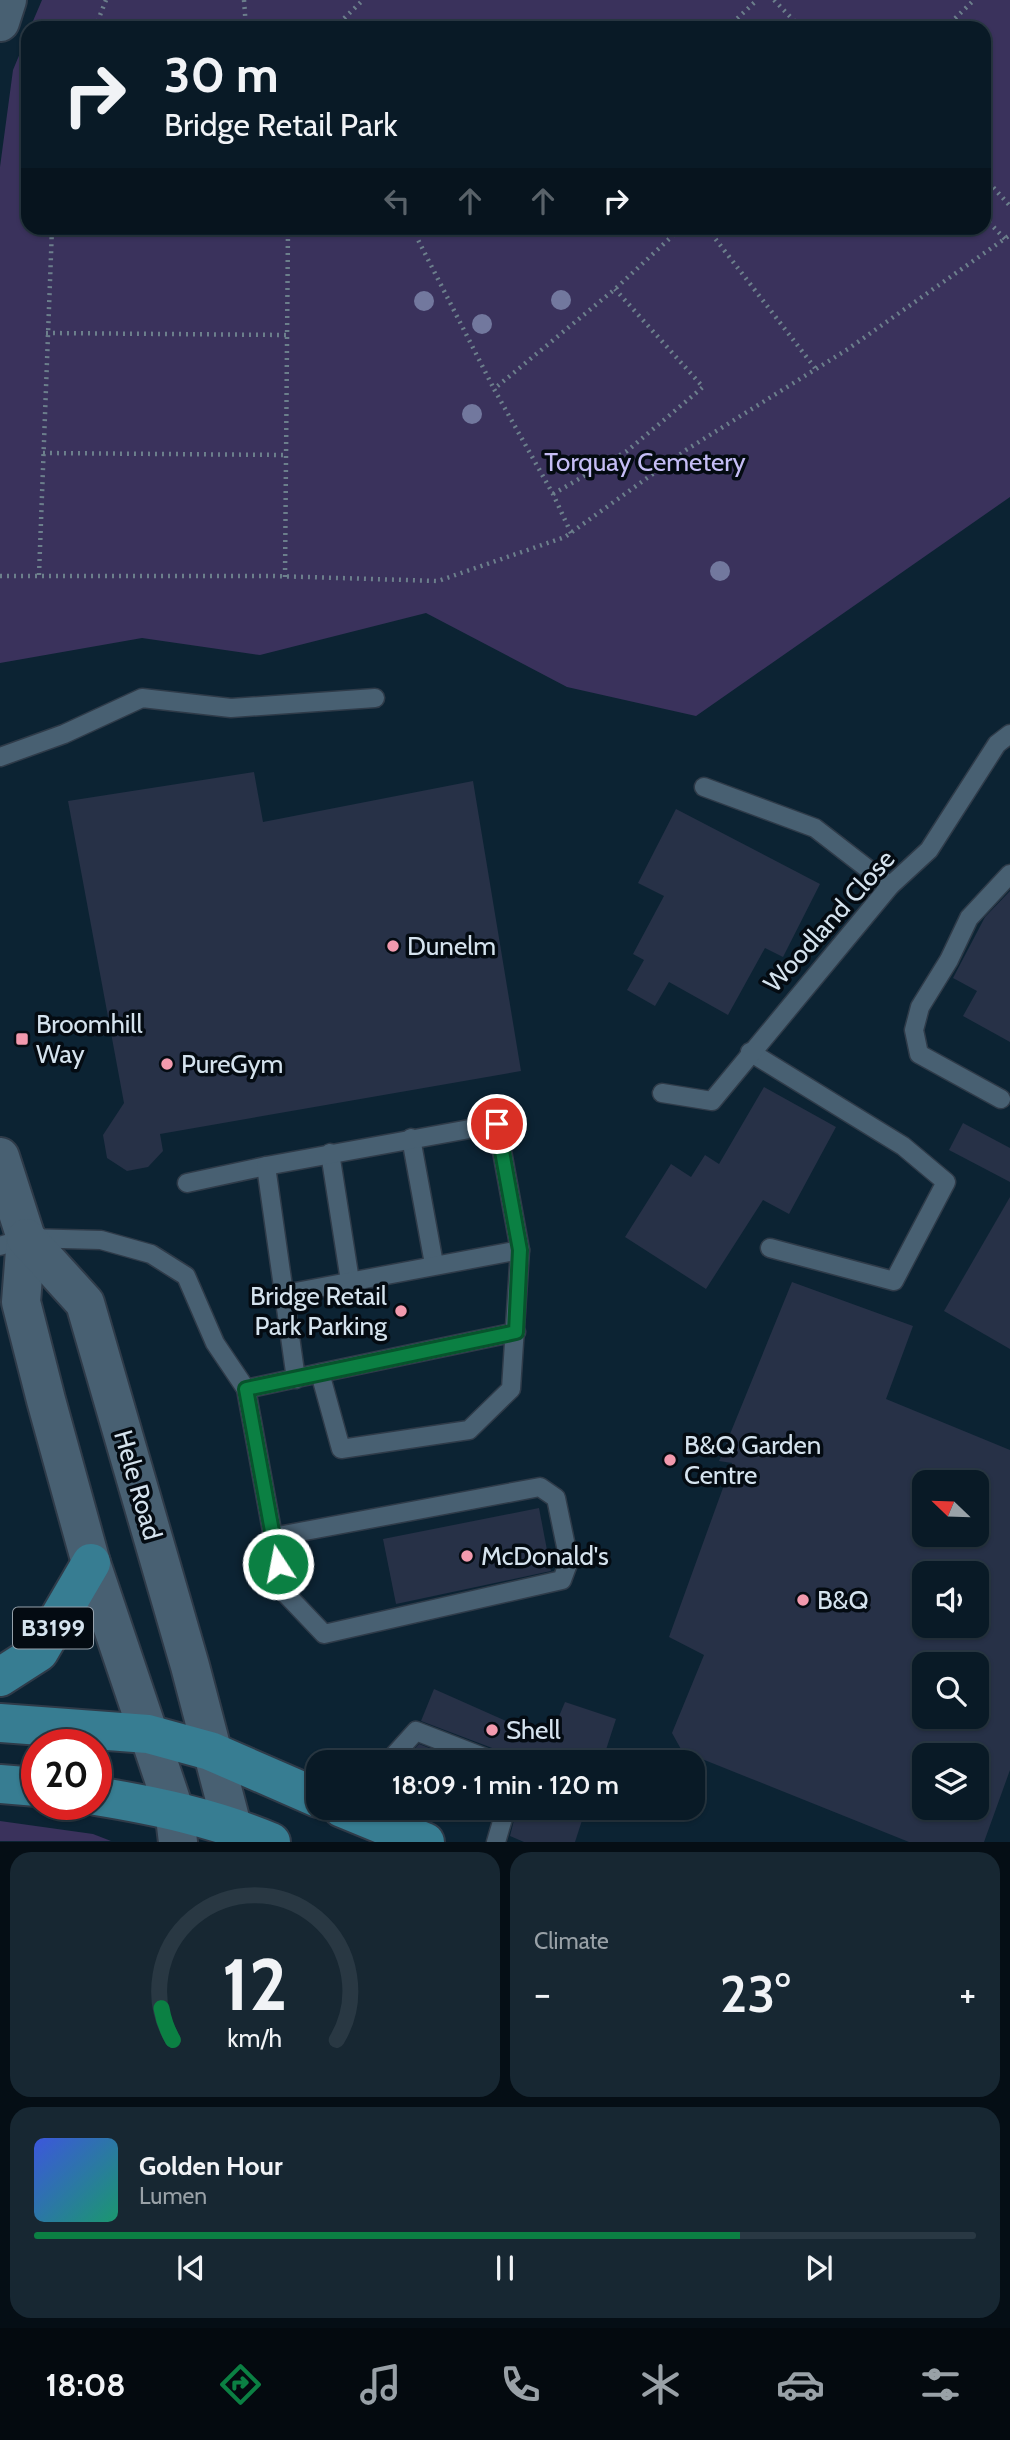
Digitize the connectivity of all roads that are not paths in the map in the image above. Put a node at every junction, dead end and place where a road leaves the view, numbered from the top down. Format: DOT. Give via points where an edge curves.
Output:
graph roads {
  1 [pos="7,0"];
  2 [pos="0,22"];
  3 [pos="375,698"];
  4 [pos="1010,734"];
  5 [pos="0,757"];
  6 [pos="704,787"];
  7 [pos="1010,874"];
  8 [pos="890,886"];
  9 [pos="750,1052"];
  10 [pos="662,1093"];
  11 [pos="1000,1099"];
  12 [pos="411,1138"];
  13 [pos="330,1153"];
  14 [pos="0,1157"];
  15 [pos="266,1166"];
  16 [pos="187,1183"];
  17 [pos="13,1242"];
  18 [pos="770,1248"];
  19 [pos="520,1250"];
  20 [pos="435,1264"];
  21 [pos="350,1281"];
  22 [pos="285,1294"];
  23 [pos="516,1332"];
  24 [pos="320,1373"];
  25 [pos="296,1379"];
  26 [pos="246,1389"];
  27 [pos="273,1537"];
  28 [pos="91,1563"];
  29 [pos="0,1677"];
  30 [pos="0,1723"];
  31 [pos="148,1734"];
  32 [pos="399,1750"];
  33 [pos="465,1750"];
  34 [pos="210,1751"];
  35 [pos="0,1784"];
  36 [pos="21,1786"];
  37 [pos="306,1792"];
  38 [pos="112,1802"];
  39 [pos="372,1820"];
  40 [pos="502,1820"];
  41 [pos="176,1825"];
  42 [pos="232,1834"];
  43 [pos="271,1842"];
  44 [pos="425,1842"];
  45 [pos="496,1842"];
  1 -- 2 [label="main road"];
  3 -- 5 [label="lane" via="231,708 142,698"];
  4 -- 8 [label="lane, Woodland Close" via="998,744 929,850"];
  6 -- 8 [label="lane" via="815,828"];
  7 -- 11 [label="lane" via="969,918 920,1007 914,1030 919,1054"];
  8 -- 9 [label="lane, Woodland Close"];
  9 -- 10 [label="lane, Woodland Close" via="712,1101"];
  9 -- 18 [label="lane" via="903,1146 946,1182 894,1281"];
  12 -- 13 [label="lane"];
  12 -- 19 [label="lane" via="497,1124"];
  12 -- 20 [label="lane"];
  13 -- 15 [label="lane"];
  13 -- 21 [label="lane"];
  14 -- 17 [label="main road, Hele Road / B3199"];
  15 -- 16 [label="lane"];
  15 -- 22 [label="lane"];
  17 -- 26 [label="lane" via="101,1240 151,1254 186,1276 215,1343"];
  17 -- 28 [label="main road, Hele Road / B3199" via="21,1302"];
  17 -- 34 [label="main road, Hele Road / B3199" via="85,1303 190,1666"];
  19 -- 20 [label="lane"];
  19 -- 23 [label="lane"];
  20 -- 21 [label="lane"];
  21 -- 22 [label="lane"];
  22 -- 25 [label="lane"];
  23 -- 24 [label="lane"];
  23 -- 24 [label="lane" via="511,1389 469,1430 341,1449"];
  24 -- 25 [label="lane"];
  25 -- 26 [label="lane"];
  26 -- 27 [label="lane"];
  27 -- 27 [label="lane" via="283,1591 324,1634 562,1580 569,1561 556,1498 540,1487"];
  28 -- 29 [label="main road, B3199" via="39,1652"];
  28 -- 31 [label="main road, Hele Road / B3199"];
  30 -- 31 [label="main road"];
  31 -- 34 [label="main road"];
  31 -- 41 [label="main road, Hele Road"];
  32 -- 33 [label="lane" via="416,1731"];
  34 -- 37 [label="main road"];
  34 -- 42 [label="main road, Hele Road"];
  35 -- 36 [label="main road"];
  38 -- 41 [label="main road"];
  39 -- 44 [label="main road"];
  40 -- 45 [label="lane"];
  41 -- 42 [label="main road"];
  42 -- 43 [label="main road"];
}
